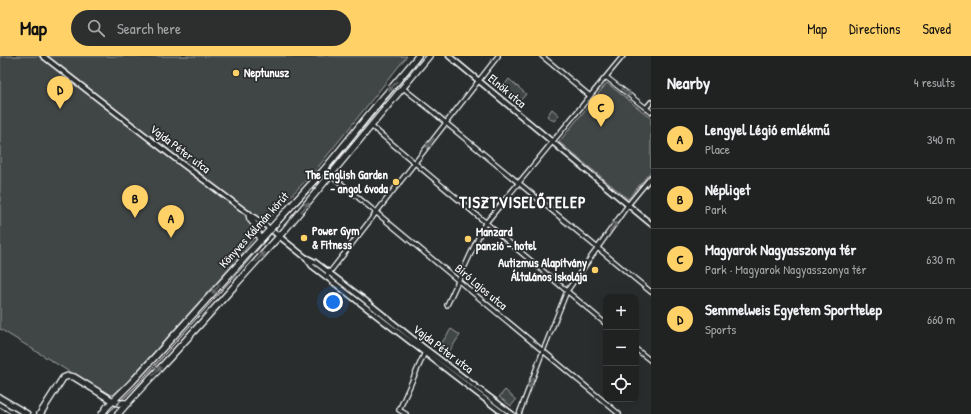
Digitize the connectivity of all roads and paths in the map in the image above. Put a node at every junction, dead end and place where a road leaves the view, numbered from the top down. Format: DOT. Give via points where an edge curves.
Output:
graph roads {
  1 [pos="43,56"];
  2 [pos="418,56"];
  3 [pos="429,56"];
  4 [pos="448,56"];
  5 [pos="498,56"];
  6 [pos="542,56"];
  7 [pos="623,56"];
  8 [pos="606,77"];
  9 [pos="479,81"];
  10 [pos="403,88"];
  11 [pos="590,96"];
  12 [pos="651,102"];
  13 [pos="646,108"];
  14 [pos="651,112"];
  15 [pos="446,123"];
  16 [pos="371,126"];
  17 [pos="552,142"];
  18 [pos="415,163"];
  19 [pos="331,175"];
  20 [pos="651,177"];
  21 [pos="518,183"];
  22 [pos="628,205"];
  23 [pos="376,213"];
  24 [pos="249,214"];
  25 [pos="486,223"];
  26 [pos="651,224"];
  27 [pos="270,229"];
  28 [pos="279,237"];
  29 [pos="260,240"];
  30 [pos="598,249"];
  31 [pos="327,275"];
  32 [pos="459,282"];
  33 [pos="567,291"];
  34 [pos="651,292"];
  35 [pos="448,305"];
  36 [pos="603,321"];
  37 [pos="426,351"];
  38 [pos="543,351"];
  39 [pos="639,351"];
  40 [pos="651,361"];
  41 [pos="0,398"];
  42 [pos="113,401"];
  43 [pos="128,403"];
  44 [pos="27,414"];
  45 [pos="40,414"];
  46 [pos="102,414"];
  47 [pos="118,414"];
  48 [pos="406,414"];
  49 [pos="504,414"];
  50 [pos="512,414"];
  51 [pos="519,414"];
  52 [pos="619,414"];
  1 -- 24 [label="street, Vajda Péter utca"];
  2 -- 27 [label="main road, Könyves Kálmán körút, one-way" via="336,156"];
  3 -- 10 [label="main road, Könyves Kálmán körút"];
  4 -- 9 [label="street, Elnök utca"];
  5 -- 9 [label="street"];
  6 -- 11 [label="street"];
  7 -- 8 [label="street"];
  8 -- 11 [label="street"];
  8 -- 13 [label="street, one-way"];
  9 -- 15 [label="street"];
  9 -- 17 [label="street, Elnök utca"];
  10 -- 15 [label="street"];
  10 -- 16 [label="main road, Könyves Kálmán körút"];
  11 -- 17 [label="street"];
  12 -- 13 [label="street"];
  13 -- 14 [label="street"];
  15 -- 18 [label="street, one-way"];
  15 -- 21 [label="street"];
  16 -- 18 [label="street"];
  16 -- 19 [label="main road, Könyves Kálmán körút"];
  17 -- 21 [label="street"];
  17 -- 22 [label="street, Elnök utca"];
  18 -- 23 [label="street"];
  18 -- 25 [label="street"];
  19 -- 23 [label="street, Bíró Lajos utca"];
  28 -- 19 [label="main road, Könyves Kálmán körút, one-way"];
  20 -- 22 [label="street"];
  21 -- 25 [label="street"];
  21 -- 30 [label="street"];
  22 -- 26 [label="street"];
  30 -- 22 [label="street, one-way"];
  23 -- 31 [label="street"];
  23 -- 32 [label="street, Bíró Lajos utca"];
  24 -- 27 [label="street, Vajda Péter utca"];
  24 -- 29 [label="main road"];
  25 -- 32 [label="street"];
  25 -- 33 [label="street"];
  27 -- 28 [label="street, Vajda Péter utca"];
  27 -- 29 [label="main road, Könyves Kálmán körút"];
  28 -- 31 [label="street, Vajda Péter utca" via="305,257 312,266"];
  43 -- 28 [label="main road, Könyves Kálmán körút, one-way"];
  29 -- 42 [label="main road, Könyves Kálmán körút, one-way"];
  30 -- 33 [label="street"];
  30 -- 34 [label="street"];
  31 -- 37 [label="street, Vajda Péter utca"];
  32 -- 35 [label="street"];
  32 -- 38 [label="street, Bíró Lajos utca"];
  33 -- 36 [label="street"];
  33 -- 38 [label="street"];
  37 -- 48 [label="street" via="400,410"];
  37 -- 49 [label="street, Vajda Péter utca"];
  37 -- 50 [label="street, Vajda Péter utca"];
  38 -- 51 [label="street, one-way"];
  38 -- 52 [label="street, Bíró Lajos utca"];
  39 -- 40 [label="street"];
  41 -- 44 [label="main road"];
  42 -- 43 [label="main road"];
  42 -- 45 [label="main road" via="74,377 66,376"];
  42 -- 46 [label="main road, Könyves Kálmán körút"];
  43 -- 47 [label="main road, Könyves Kálmán körút"];
}
